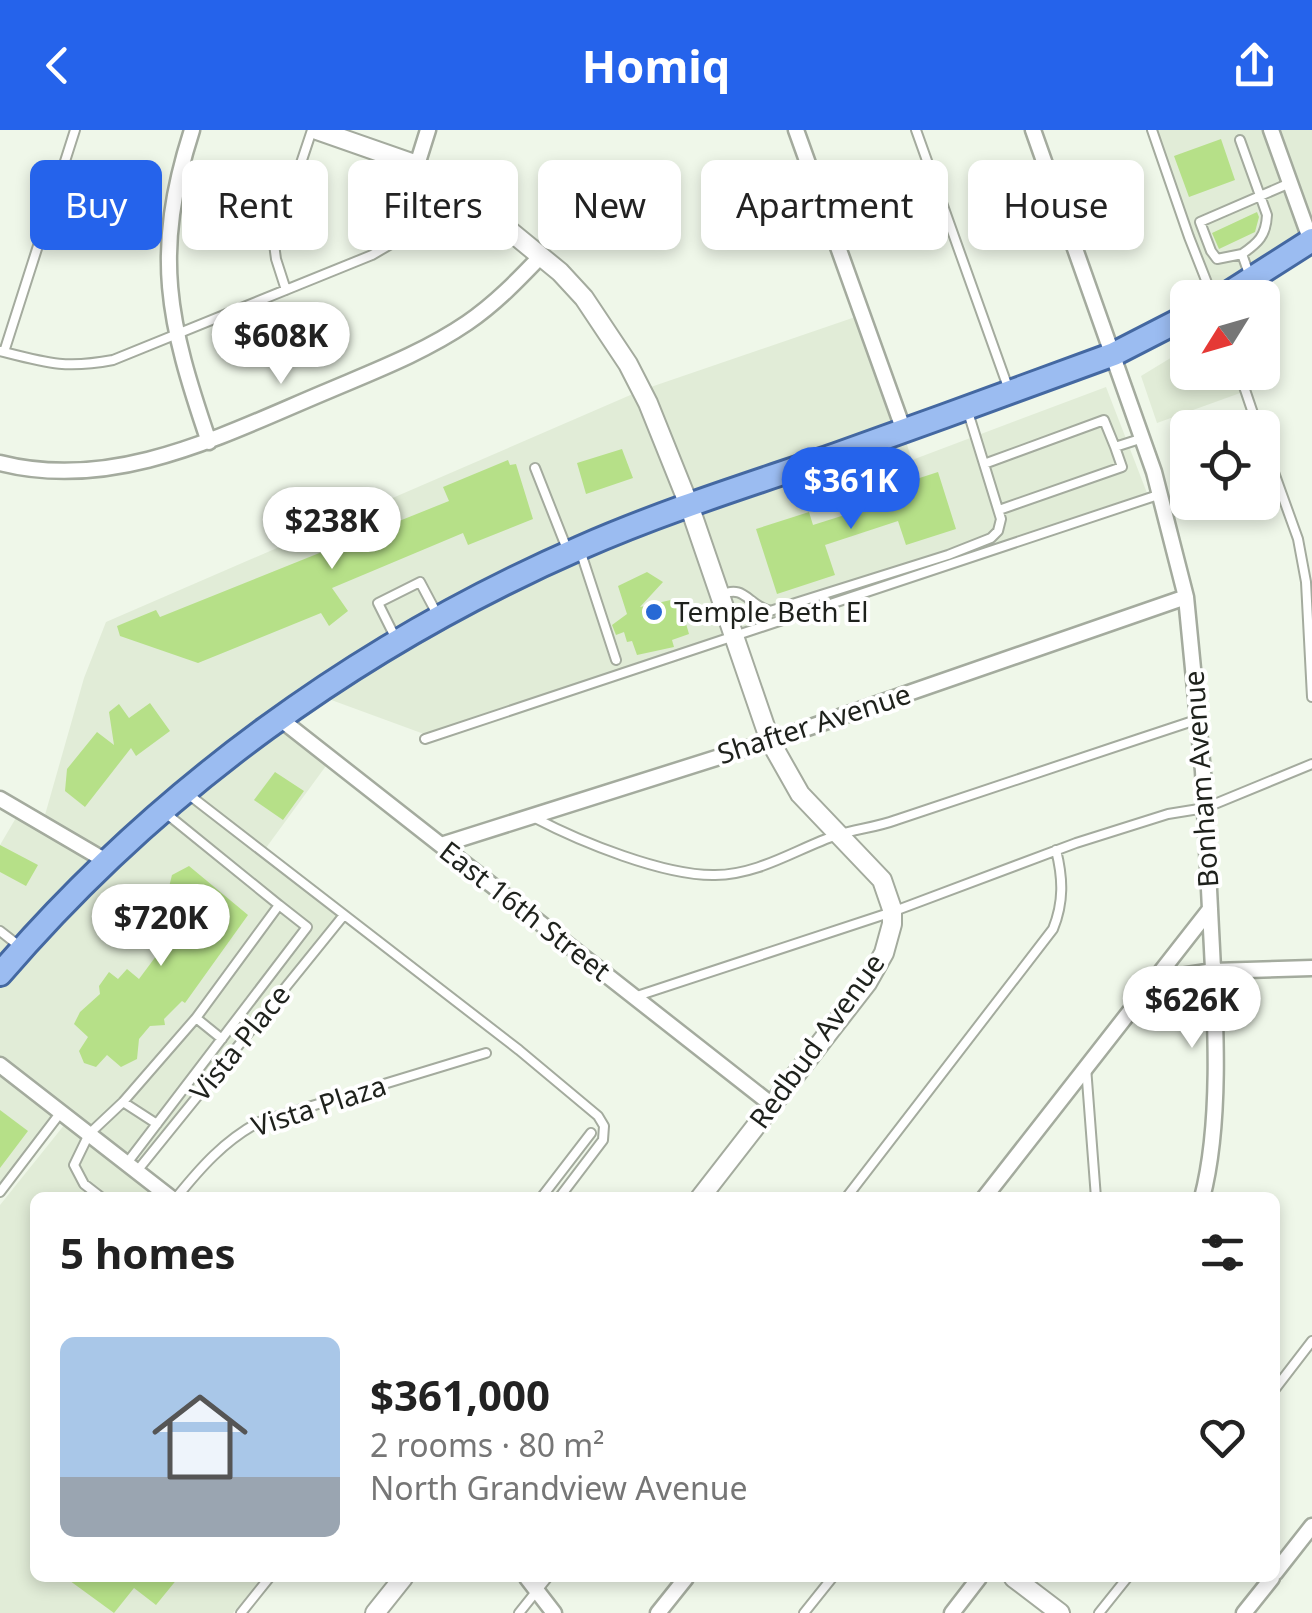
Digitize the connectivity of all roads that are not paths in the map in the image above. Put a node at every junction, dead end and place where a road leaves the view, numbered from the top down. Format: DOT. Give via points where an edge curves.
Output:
graph roads {
  1 [pos="75,130"];
  2 [pos="192,130"];
  3 [pos="315,130"];
  4 [pos="428,130"];
  5 [pos="796,130"];
  6 [pos="916,130"];
  7 [pos="1033,130"];
  8 [pos="1152,130"];
  9 [pos="1271,130"];
  10 [pos="1240,140"];
  11 [pos="402,160"];
  12 [pos="419,160"];
  13 [pos="1290,183"];
  14 [pos="1259,196"];
  15 [pos="1236,207"];
  16 [pos="1215,216"];
  17 [pos="1241,220"];
  18 [pos="1221,229"];
  19 [pos="1248,235"];
  20 [pos="518,238"];
  21 [pos="1312,242"];
  22 [pos="1229,244"];
  23 [pos="1254,246"];
  24 [pos="378,250"];
  25 [pos="1242,254"];
  26 [pos="541,256"];
  27 [pos="1231,257"];
  28 [pos="1251,278"];
  29 [pos="1208,280"];
  30 [pos="1248,280"];
  31 [pos="286,290"];
  32 [pos="1170,325"];
  33 [pos="175,332"];
  34 [pos="2,352"];
  35 [pos="1114,354"];
  36 [pos="1010,392"];
  37 [pos="967,409"];
  38 [pos="904,431"];
  39 [pos="1142,438"];
  40 [pos="209,442"];
  41 [pos="1115,446"];
  42 [pos="0,463"];
  43 [pos="984,464"];
  44 [pos="536,468"];
  45 [pos="1280,490"];
  46 [pos="1161,494"];
  47 [pos="689,506"];
  48 [pos="999,510"];
  49 [pos="574,551"];
  50 [pos="720,595"];
  51 [pos="1186,596"];
  52 [pos="440,618"];
  53 [pos="734,635"];
  54 [pos="397,642"];
  55 [pos="616,660"];
  56 [pos="1312,696"];
  57 [pos="279,718"];
  58 [pos="1199,719"];
  59 [pos="425,739"];
  60 [pos="770,741"];
  61 [pos="1312,764"];
  62 [pos="185,792"];
  63 [pos="0,798"];
  64 [pos="1205,808"];
  65 [pos="162,810"];
  66 [pos="531,816"];
  67 [pos="838,835"];
  68 [pos="441,845"];
  69 [pos="1056,850"];
  70 [pos="106,861"];
  71 [pos="279,906"];
  72 [pos="1210,909"];
  73 [pos="892,912"];
  74 [pos="344,915"];
  75 [pos="0,931"];
  76 [pos="22,948"];
  77 [pos="1312,968"];
  78 [pos="1213,971"];
  79 [pos="0,974"];
  80 [pos="1155,980"];
  81 [pos="634,997"];
  82 [pos="196,1018"];
  83 [pos="222,1039"];
  84 [pos="486,1053"];
  85 [pos="0,1065"];
  86 [pos="1086,1067"];
  87 [pos="124,1102"];
  88 [pos="772,1106"];
  89 [pos="61,1112"];
  90 [pos="157,1124"];
  91 [pos="591,1133"];
  92 [pos="89,1134"];
  93 [pos="132,1167"];
  94 [pos="2,1187"];
  95 [pos="94,1192"];
  96 [pos="166,1192"];
  97 [pos="179,1192"];
  98 [pos="546,1192"];
  99 [pos="563,1192"];
  100 [pos="705,1192"];
  101 [pos="851,1192"];
  102 [pos="989,1192"];
  103 [pos="1096,1192"];
  104 [pos="1203,1192"];
  105 [pos="1312,1341"];
  106 [pos="1280,1383"];
  107 [pos="1312,1526"];
  108 [pos="1280,1566"];
  109 [pos="266,1582"];
  110 [pos="400,1582"];
  111 [pos="530,1582"];
  112 [pos="544,1582"];
  113 [pos="683,1582"];
  114 [pos="829,1582"];
  115 [pos="976,1582"];
  116 [pos="1019,1582"];
  117 [pos="1124,1582"];
  118 [pos="1268,1582"];
  119 [pos="537,1590"];
  120 [pos="241,1613"];
  121 [pos="376,1613"];
  122 [pos="519,1613"];
  123 [pos="554,1613"];
  124 [pos="658,1613"];
  125 [pos="804,1613"];
  126 [pos="952,1613"];
  127 [pos="1060,1613"];
  128 [pos="1099,1613"];
  129 [pos="1244,1613"];
  1 -- 34 [label="lane"];
  2 -- 33 [label="street" via="170,214"];
  3 -- 11 [label="street"];
  3 -- 31 [label="lane" via="274,244"];
  4 -- 12 [label="street"];
  5 -- 38 [label="street"];
  6 -- 36 [label="lane"];
  7 -- 35 [label="street, Bonham Avenue"];
  8 -- 29 [label="lane"];
  9 -- 13 [label="street"];
  10 -- 14 [label="lane"];
  13 -- 14 [label="lane"];
  13 -- 21 [label="street"];
  14 -- 15 [label="lane"];
  14 -- 23 [label="lane" via="1266,228"];
  15 -- 16 [label="lane"];
  15 -- 17 [label="lane"];
  16 -- 18 [label="lane"];
  16 -- 27 [label="lane" via="1200,222 1211,251 1217,259"];
  19 -- 23 [label="lane"];
  20 -- 26 [label="street"];
  21 -- 28 [label="main road"];
  22 -- 27 [label="lane"];
  23 -- 25 [label="lane"];
  24 -- 31 [label="lane"];
  25 -- 27 [label="lane"];
  25 -- 28 [label="lane"];
  26 -- 40 [label="street" via="490,306 435,342"];
  26 -- 47 [label="street" via="584,298 628,364"];
  28 -- 30 [label="main road"];
  31 -- 33 [label="lane"];
  32 -- 35 [label="main road"];
  33 -- 34 [label="lane" via="114,360 77,367"];
  33 -- 40 [label="street"];
  35 -- 36 [label="main road"];
  35 -- 39 [label="street, Bonham Avenue"];
  36 -- 37 [label="main road"];
  37 -- 38 [label="main road"];
  37 -- 43 [label="lane"];
  38 -- 47 [label="main road"];
  39 -- 41 [label="lane"];
  39 -- 46 [label="street, Bonham Avenue"];
  40 -- 42 [label="street" via="106,468 42,470"];
  41 -- 43 [label="lane" via="1104,420"];
  41 -- 48 [label="lane" via="1122,467"];
  43 -- 48 [label="lane"];
  44 -- 49 [label="lane"];
  45 -- 56 [label="lane" via="1306,582"];
  46 -- 51 [label="street, Bonham Avenue"];
  46 -- 53 [label="lane"];
  47 -- 49 [label="main road"];
  47 -- 50 [label="street"];
  48 -- 50 [label="lane" via="1000,526 991,538 770,611 734,589"];
  49 -- 52 [label="main road"];
  49 -- 55 [label="lane"];
  50 -- 53 [label="street"];
  51 -- 58 [label="street, Bonham Avenue"];
  51 -- 60 [label="street, Shafter Avenue"];
  52 -- 54 [label="main road"];
  52 -- 54 [label="lane" via="420,582 378,603"];
  53 -- 59 [label="lane"];
  53 -- 60 [label="street"];
  54 -- 57 [label="main road"];
  57 -- 62 [label="main road"];
  57 -- 68 [label="street, East 16th Street"];
  58 -- 64 [label="street, Bonham Avenue"];
  58 -- 67 [label="lane"];
  60 -- 66 [label="street, Shafter Avenue"];
  60 -- 67 [label="street" via="800,794"];
  61 -- 64 [label="lane"];
  62 -- 65 [label="main road"];
  62 -- 74 [label="lane"];
  63 -- 70 [label="street"];
  64 -- 69 [label="lane"];
  64 -- 72 [label="street, Bonham Avenue"];
  65 -- 70 [label="main road"];
  65 -- 71 [label="lane"];
  66 -- 67 [label="lane" via="571,836 698,875 756,867"];
  66 -- 68 [label="street, Shafter Avenue"];
  67 -- 73 [label="street" via="882,880"];
  68 -- 81 [label="street, East 16th Street"];
  69 -- 73 [label="lane"];
  69 -- 101 [label="lane" via="1062,876 1053,929"];
  70 -- 76 [label="main road"];
  71 -- 82 [label="lane"];
  71 -- 83 [label="lane" via="307,928"];
  72 -- 78 [label="street"];
  72 -- 80 [label="street, Bonham Avenue"];
  73 -- 81 [label="lane"];
  73 -- 88 [label="street, Redbud Avenue" via="888,942 867,982"];
  74 -- 93 [label="lane, Vista Place"];
  74 -- 99 [label="lane" via="598,1116 603,1140"];
  75 -- 76 [label="lane"];
  76 -- 79 [label="main road"];
  77 -- 78 [label="street"];
  78 -- 80 [label="street"];
  78 -- 104 [label="street" via="1214,1083"];
  80 -- 86 [label="street, Bonham Avenue"];
  81 -- 88 [label="street, East 16th Street"];
  82 -- 83 [label="lane"];
  82 -- 87 [label="lane"];
  83 -- 90 [label="lane"];
  84 -- 97 [label="lane, Vista Plaza" via="259,1122 236,1134"];
  85 -- 89 [label="street"];
  86 -- 102 [label="street, Bonham Avenue"];
  86 -- 103 [label="lane"];
  87 -- 90 [label="lane"];
  87 -- 92 [label="lane"];
  88 -- 100 [label="street, Redbud Avenue"];
  89 -- 92 [label="street"];
  89 -- 94 [label="lane"];
  90 -- 93 [label="lane"];
  91 -- 98 [label="lane"];
  92 -- 93 [label="street"];
  92 -- 95 [label="lane" via="74,1165"];
  93 -- 96 [label="street"];
  105 -- 106 [label="lane"];
  107 -- 108 [label="street"];
  109 -- 120 [label="lane"];
  110 -- 121 [label="street"];
  111 -- 119 [label="street"];
  112 -- 119 [label="lane"];
  113 -- 124 [label="street"];
  114 -- 125 [label="lane"];
  115 -- 126 [label="street"];
  116 -- 127 [label="street"];
  117 -- 128 [label="lane"];
  118 -- 129 [label="street"];
  119 -- 122 [label="lane"];
  119 -- 123 [label="street"];
}
